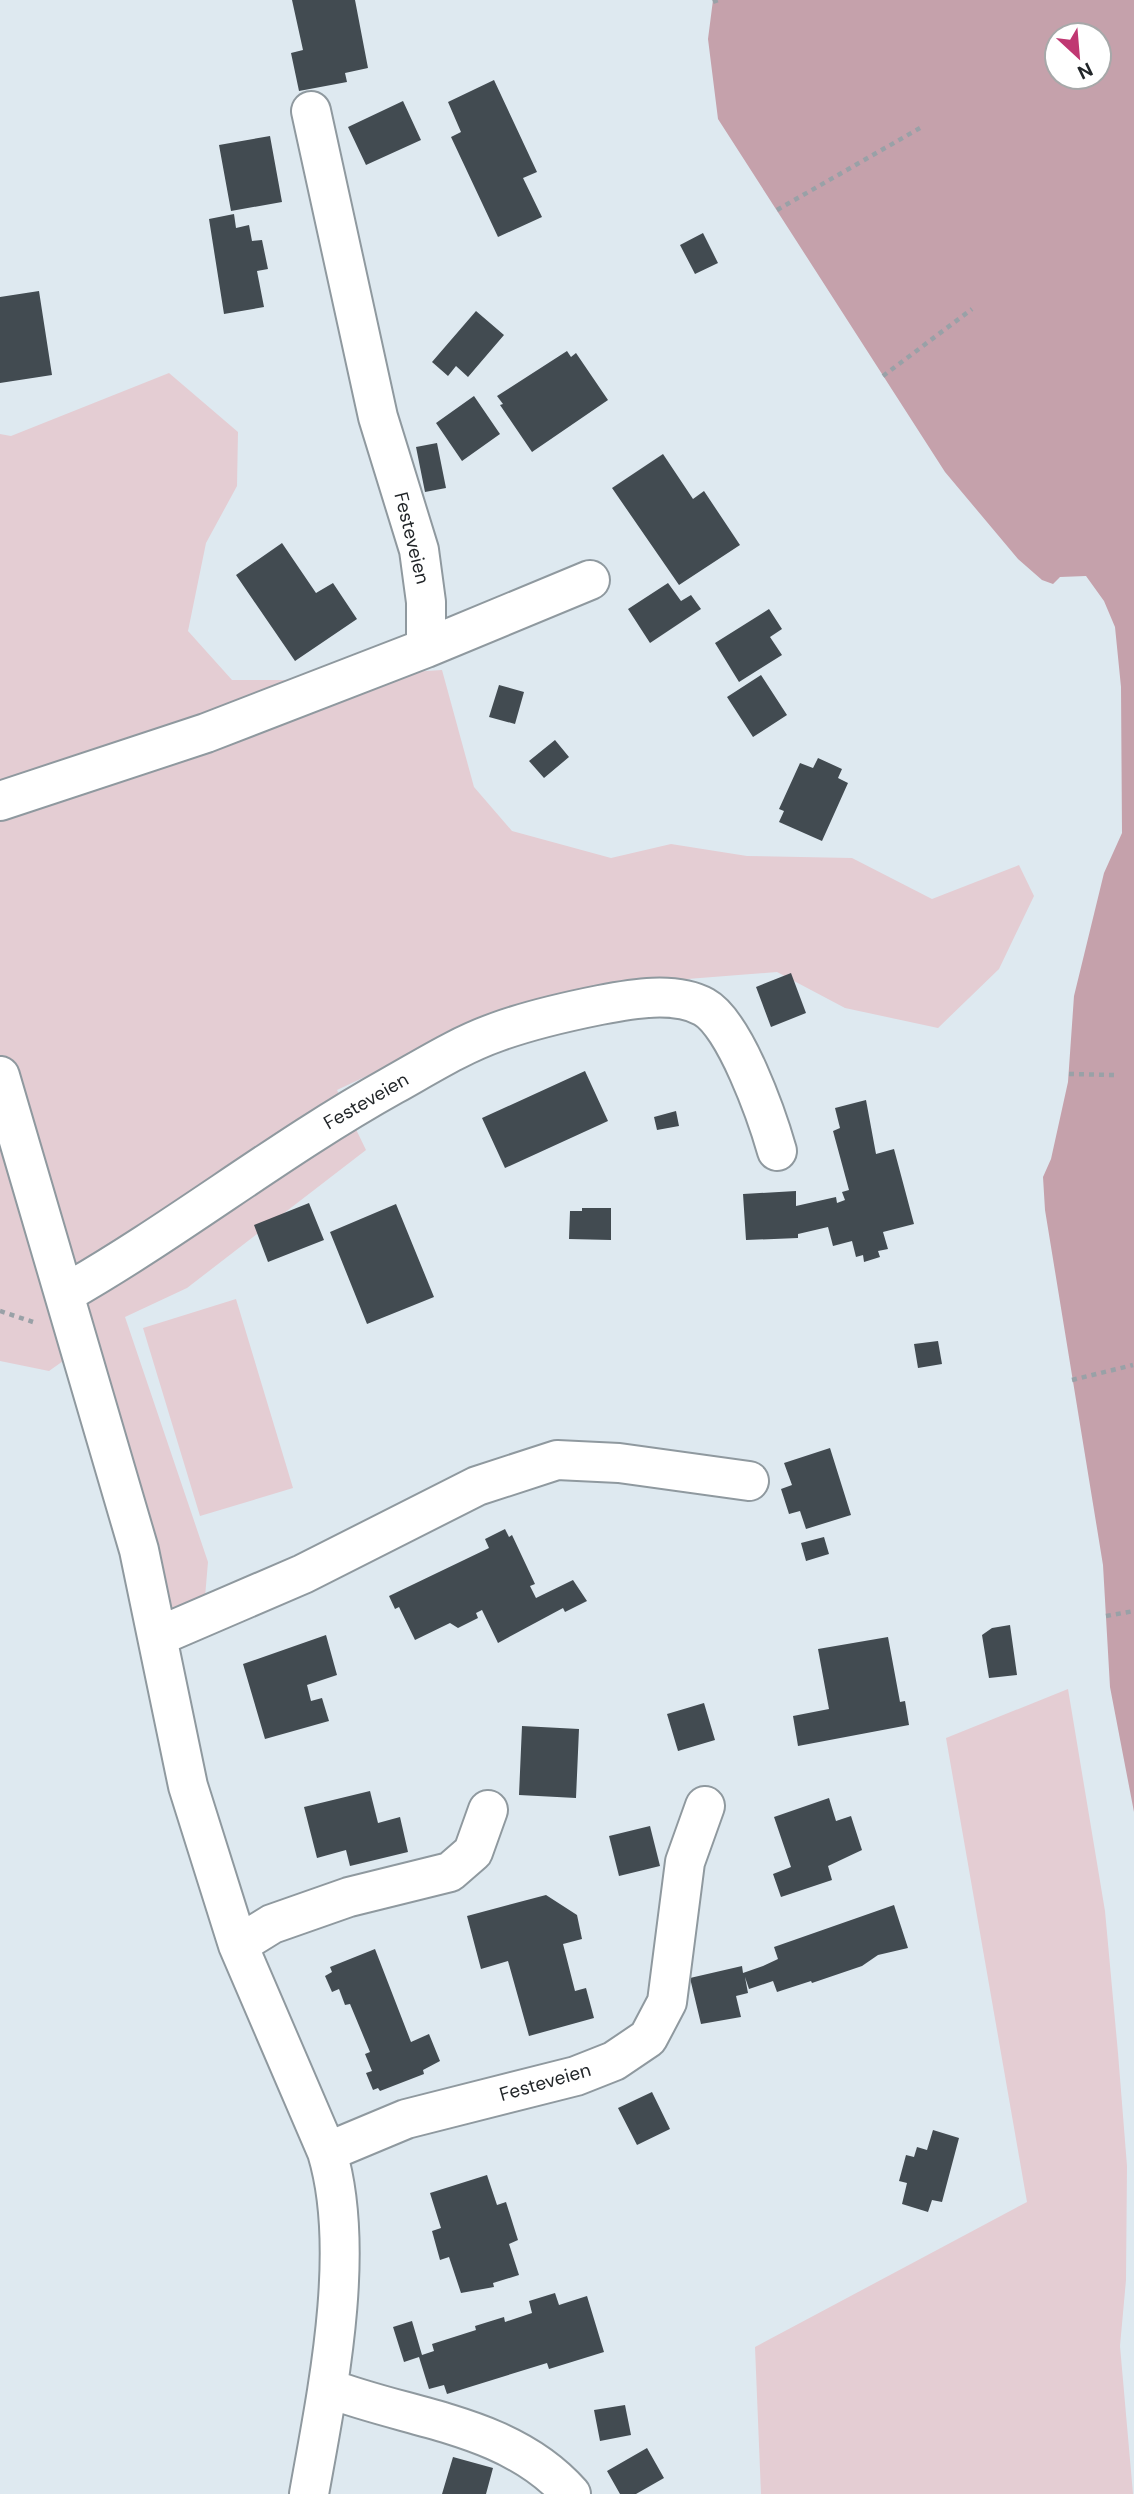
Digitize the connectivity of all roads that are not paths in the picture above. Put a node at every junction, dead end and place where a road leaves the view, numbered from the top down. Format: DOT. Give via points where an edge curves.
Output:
graph roads {
  1 [pos="311,111"];
  2 [pos="590,580"];
  3 [pos="426,648"];
  4 [pos="0,801"];
  5 [pos="0,1076"];
  6 [pos="778,1151"];
  7 [pos="66,1293"];
  8 [pos="749,1481"];
  9 [pos="159,1636"];
  10 [pos="705,1806"];
  11 [pos="488,1810"];
  12 [pos="238,1945"];
  13 [pos="327,2152"];
  14 [pos="328,2388"];
  15 [pos="309,2494"];
  16 [pos="571,2494"];
  1 -- 3 [label="street, Festeveien" via="378,417 419,550"];
  2 -- 3 [label="street"];
  3 -- 4 [label="street" via="206,733"];
  5 -- 7 [label="street"];
  6 -- 7 [label="street, Festeveien" via="765,1108 720,1018 681,999 627,999 497,1032 448,1054 336,1116"];
  7 -- 9 [label="street"];
  8 -- 9 [label="street" via="619,1463 557,1460 477,1486 303,1574"];
  9 -- 12 [label="street" via="188,1786"];
  10 -- 13 [label="street, Festeveien" via="685,1862 667,2002 648,2038 614,2061 576,2076 406,2119"];
  11 -- 12 [label="street" via="472,1852 450,1872 349,1897 272,1924"];
  12 -- 13 [label="street"];
  13 -- 14 [label="street" via="335,2179 339,2265"];
  14 -- 15 [label="street"];
  14 -- 16 [label="street" via="509,2445 554,2474"];
}
